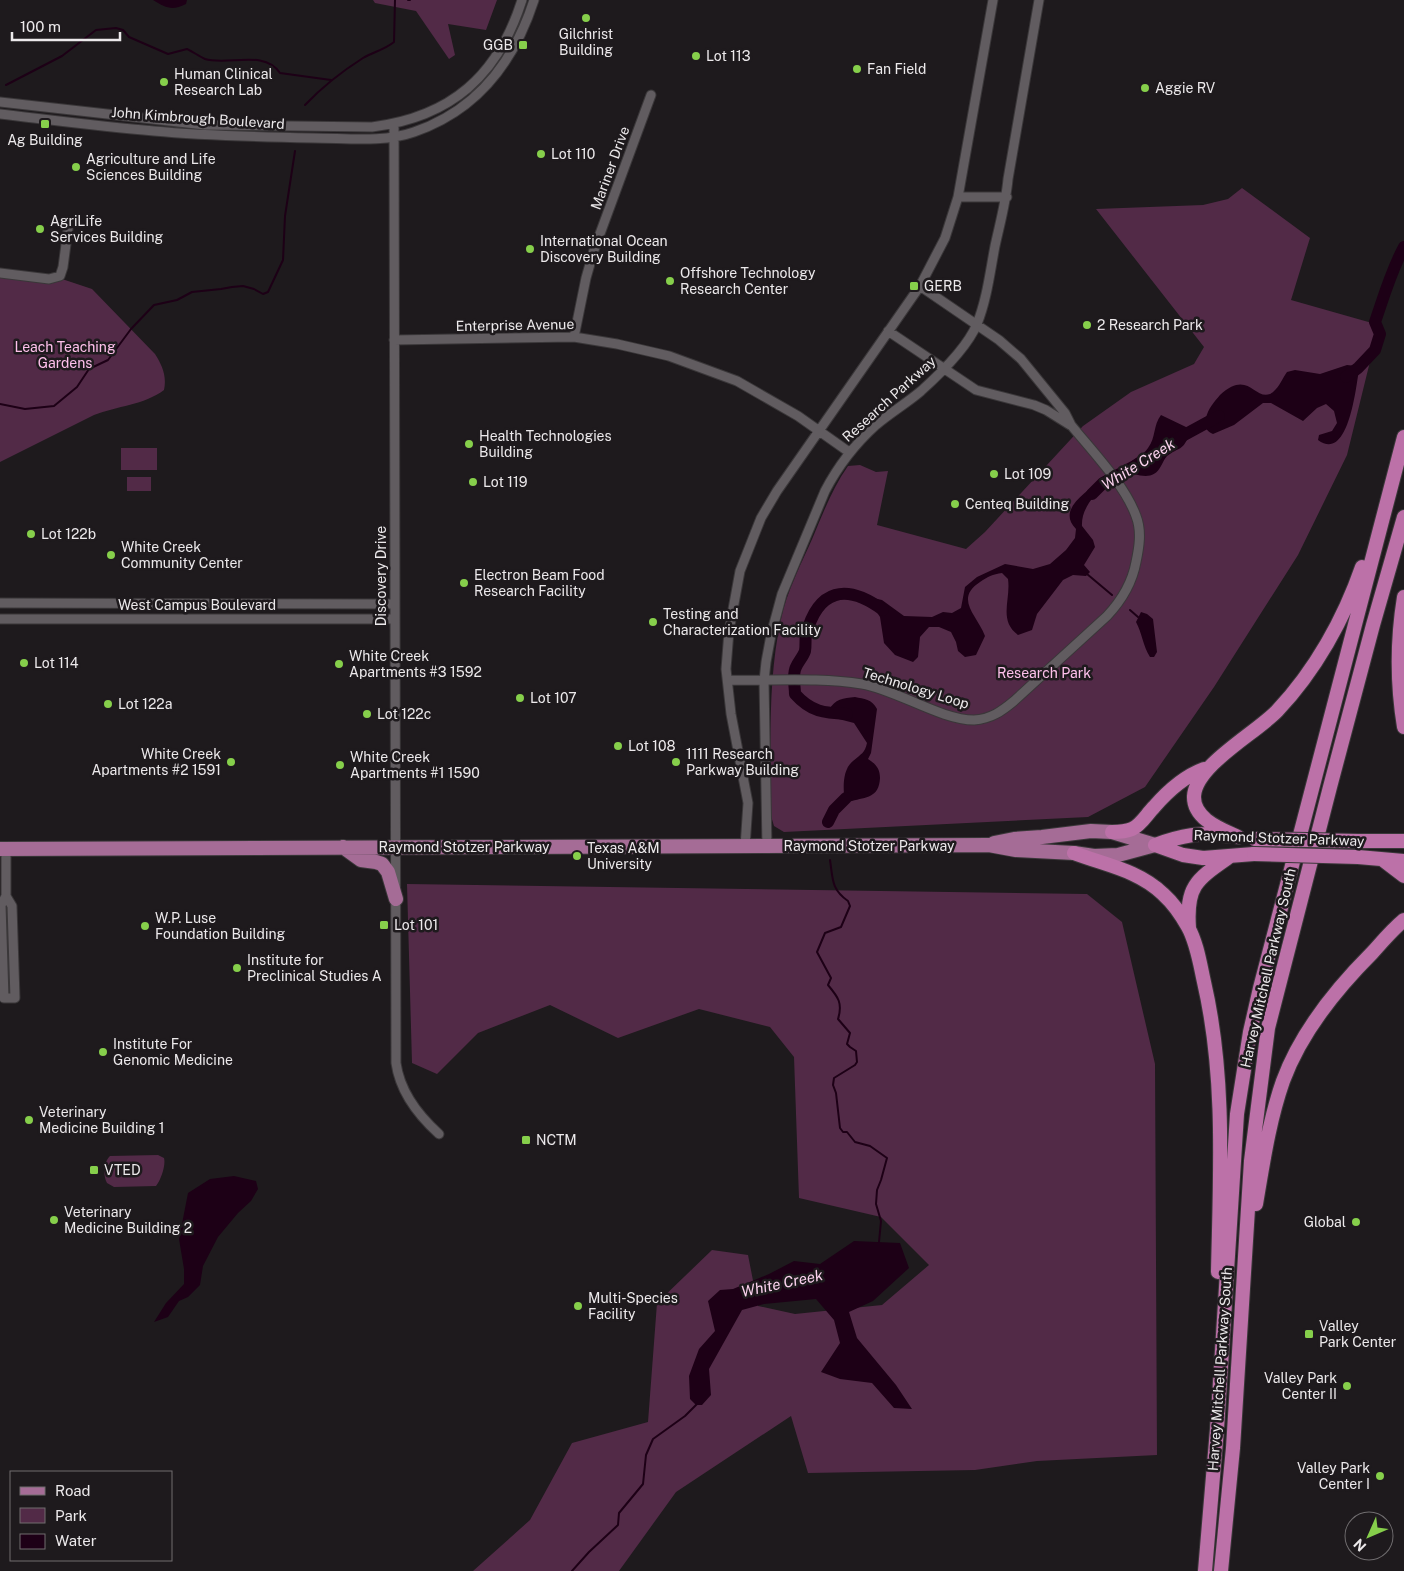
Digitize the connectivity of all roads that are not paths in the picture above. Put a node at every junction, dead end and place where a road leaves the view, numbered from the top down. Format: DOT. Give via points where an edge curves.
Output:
graph roads {
  1 [pos="522,0"];
  2 [pos="534,0"];
  3 [pos="993,0"];
  4 [pos="1039,0"];
  5 [pos="495,58"];
  6 [pos="504,65"];
  7 [pos="651,95"];
  8 [pos="0,102"];
  9 [pos="0,114"];
  10 [pos="114,114"];
  11 [pos="394,124"];
  12 [pos="112,127"];
  13 [pos="395,137"];
  14 [pos="958,197"];
  15 [pos="1007,198"];
  16 [pos="68,228"];
  17 [pos="0,273"];
  18 [pos="920,286"];
  19 [pos="977,324"];
  20 [pos="888,331"];
  21 [pos="574,337"];
  22 [pos="394,340"];
  23 [pos="944,370"];
  24 [pos="1071,425"];
  25 [pos="819,430"];
  26 [pos="1404,437"];
  27 [pos="849,452"];
  28 [pos="1399,454"];
  29 [pos="1404,517"];
  30 [pos="1404,597"];
  31 [pos="0,603"];
  32 [pos="319,604"];
  33 [pos="394,604"];
  34 [pos="319,619"];
  35 [pos="394,619"];
  36 [pos="0,620"];
  37 [pos="728,680"];
  38 [pos="764,681"];
  39 [pos="1404,727"];
  40 [pos="1207,768"];
  41 [pos="1112,832"];
  42 [pos="1238,837"];
  43 [pos="1402,840"];
  44 [pos="1156,844"];
  45 [pos="988,845"];
  46 [pos="343,847"];
  47 [pos="395,847"];
  48 [pos="745,847"];
  49 [pos="767,847"];
  50 [pos="3,849"];
  51 [pos="1074,853"];
  52 [pos="1230,856"];
  53 [pos="1381,858"];
  54 [pos="1404,861"];
  55 [pos="1404,876"];
  56 [pos="6,896"];
  57 [pos="396,898"];
  58 [pos="1402,920"];
  59 [pos="1189,928"];
  60 [pos="439,1134"];
  61 [pos="1243,1278"];
  62 [pos="1217,1429"];
  63 [pos="1206,1565"];
  64 [pos="1221,1569"];
  1 -- 5 [label="street"];
  2 -- 6 [label="street" via="518,41"];
  3 -- 14 [label="street, Research Parkway"];
  4 -- 15 [label="street, Research Parkway"];
  5 -- 6 [label="street"];
  5 -- 11 [label="street" via="458,97 418,118"];
  6 -- 13 [label="street" via="477,96 462,107 439,122"];
  7 -- 21 [label="street, Mariner Drive" via="594,250"];
  8 -- 10 [label="street, John Kimbrough Boulevard"];
  9 -- 12 [label="street, John Kimbrough Boulevard"];
  10 -- 11 [label="street, John Kimbrough Boulevard" via="205,124 372,127"];
  10 -- 12 [label="street"];
  11 -- 13 [label="street, Discovery Drive"];
  12 -- 13 [label="street, John Kimbrough Boulevard" via="295,138"];
  13 -- 22 [label="street, Discovery Drive"];
  14 -- 15 [label="street"];
  14 -- 18 [label="street, Research Parkway" via="945,238"];
  15 -- 19 [label="street, Research Parkway" via="987,293"];
  16 -- 17 [label="street" via="60,276 49,279"];
  18 -- 19 [label="street, Technology Loop"];
  18 -- 20 [label="street, Research Parkway"];
  19 -- 23 [label="street, Research Parkway"];
  19 -- 24 [label="street, Technology Loop" via="1021,359"];
  20 -- 23 [label="street, Technology Loop"];
  20 -- 25 [label="street, Research Parkway"];
  21 -- 22 [label="street, Enterprise Avenue"];
  21 -- 25 [label="street, Enterprise Avenue" via="669,356 709,370 737,381"];
  22 -- 33 [label="street, Discovery Drive"];
  23 -- 24 [label="street, Technology Loop" via="976,390 1034,405"];
  23 -- 27 [label="street, Research Parkway" via="876,425"];
  24 -- 38 [label="street, Technology Loop" via="1126,495 1137,518 1140,544 1135,569 1120,602 1107,616 1001,712 987,718 967,719 882,689 844,682"];
  25 -- 27 [label="street, Enterprise Avenue"];
  25 -- 37 [label="street, Research Parkway" via="761,518 740,571 733,603"];
  26 -- 28 [label="highway, Harvey Mitchell Parkway South"];
  27 -- 38 [label="street, Research Parkway" via="825,491 782,594"];
  28 -- 40 [label="highway" via="1347,605 1325,646 1277,711"];
  28 -- 62 [label="highway, Harvey Mitchell Parkway South" via="1250,1032 1233,1160"];
  29 -- 61 [label="highway, Harvey Mitchell Parkway South" via="1268,1028 1251,1161"];
  30 -- 39 [label="highway" via="1399,674"];
  31 -- 32 [label="street, West Campus Boulevard"];
  32 -- 33 [label="street, West Campus Boulevard"];
  32 -- 34 [label="street"];
  33 -- 35 [label="street, Discovery Drive"];
  34 -- 35 [label="street, West Campus Boulevard"];
  34 -- 36 [label="street, West Campus Boulevard"];
  35 -- 47 [label="street, Discovery Drive"];
  37 -- 38 [label="street, Technology Loop"];
  37 -- 48 [label="street, Research Parkway" via="748,803"];
  38 -- 49 [label="street, Research Parkway"];
  40 -- 41 [label="highway" via="1174,788 1140,824 1123,832"];
  40 -- 42 [label="highway" via="1195,789 1195,804 1206,820"];
  41 -- 44 [label="main road, Raymond Stotzer Parkway"];
  41 -- 45 [label="main road, Raymond Stotzer Parkway" via="1014,839"];
  42 -- 43 [label="highway, Raymond Stotzer Parkway, bridge"];
  42 -- 44 [label="highway, Raymond Stotzer Parkway" via="1192,834"];
  44 -- 51 [label="main road, Raymond Stotzer Parkway" via="1118,855"];
  44 -- 52 [label="highway, Raymond Stotzer Parkway" via="1193,857"];
  45 -- 49 [label="main road, Raymond Stotzer Parkway"];
  45 -- 51 [label="main road, Raymond Stotzer Parkway"];
  46 -- 47 [label="main road, Raymond Stotzer Parkway"];
  46 -- 50 [label="main road, Raymond Stotzer Parkway"];
  46 -- 57 [label="main road" via="361,860 382,864 388,872"];
  47 -- 48 [label="main road, Raymond Stotzer Parkway"];
  47 -- 57 [label="street, Discovery Drive"];
  48 -- 49 [label="main road, Raymond Stotzer Parkway"];
  50 -- 56 [label="street"];
  51 -- 59 [label="highway" via="1119,867 1146,881 1163,894"];
  52 -- 53 [label="highway, Raymond Stotzer Parkway, bridge"];
  52 -- 59 [label="highway" via="1195,884 1190,898"];
  53 -- 54 [label="highway, Raymond Stotzer Parkway"];
  53 -- 55 [label="highway"];
  56 -- 56 [label="street" via="1,905 4,998 15,998 12,906"];
  57 -- 60 [label="street, Discovery Drive" via="397,1071 408,1098"];
  58 -- 61 [label="highway" via="1322,1009 1287,1072 1271,1122"];
  59 -- 62 [label="highway" via="1208,995 1218,1061"];
  61 -- 64 [label="highway, Harvey Mitchell Parkway South" via="1233,1448"];
  62 -- 63 [label="highway, Harvey Mitchell Parkway South"];
  63 -- 64 [label="highway"];
}
